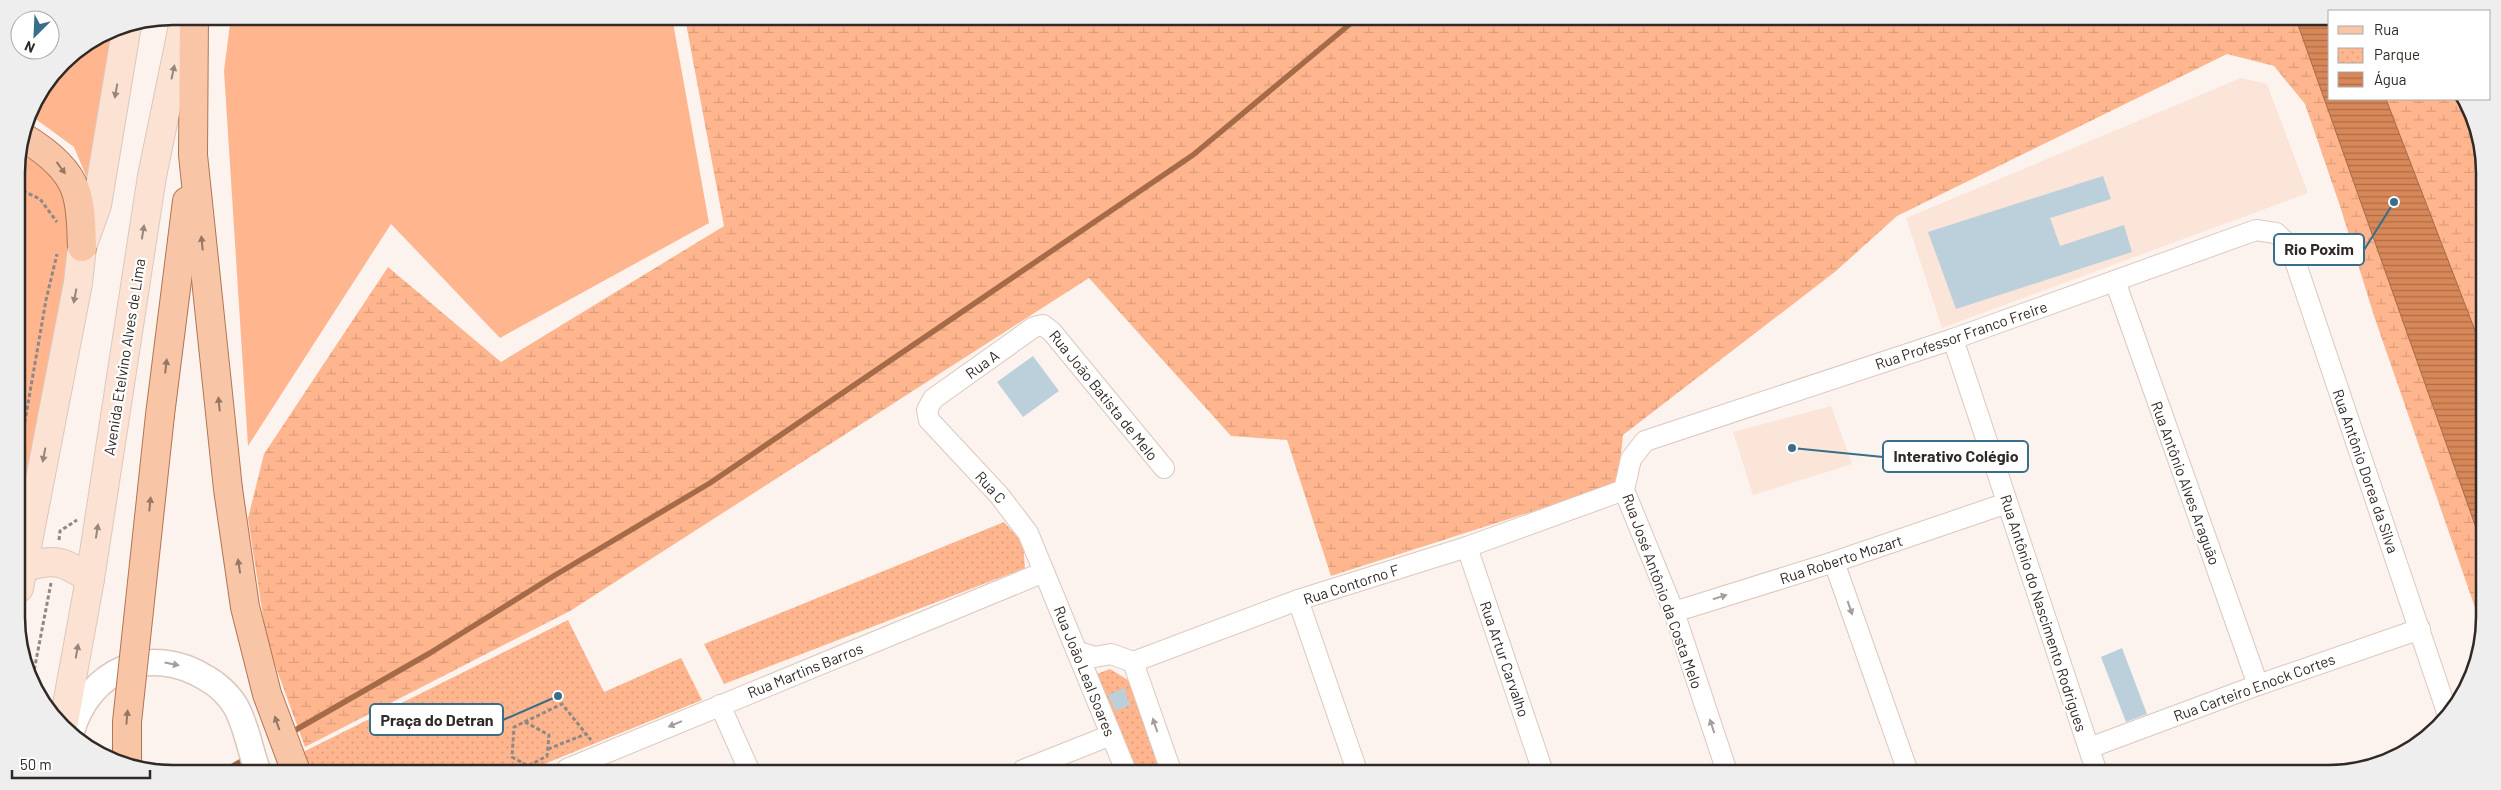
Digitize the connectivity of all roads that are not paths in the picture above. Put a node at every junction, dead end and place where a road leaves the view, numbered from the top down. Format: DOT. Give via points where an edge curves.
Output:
graph roads {
  1 [pos="183,25"];
  2 [pos="194,25"];
  3 [pos="126,33"];
  4 [pos="29,140"];
  5 [pos="193,154"];
  6 [pos="2276,233"];
  7 [pos="70,249"];
  8 [pos="2115,281"];
  9 [pos="1043,325"];
  10 [pos="1953,339"];
  11 [pos="927,410"];
  12 [pos="1646,441"];
  13 [pos="1164,468"];
  14 [pos="1624,490"];
  15 [pos="2007,503"];
  16 [pos="1467,547"];
  17 [pos="25,553"];
  18 [pos="1834,562"];
  19 [pos="1044,572"];
  20 [pos="25,575"];
  21 [pos="90,579"];
  22 [pos="1298,600"];
  23 [pos="1674,612"];
  24 [pos="2420,629"];
  25 [pos="1079,652"];
  26 [pos="1132,662"];
  27 [pos="2258,685"];
  28 [pos="720,705"];
  29 [pos="2445,707"];
  30 [pos="65,718"];
  31 [pos="73,726"];
  32 [pos="1111,735"];
  33 [pos="2089,748"];
  34 [pos="127,757"];
  35 [pos="256,765"];
  36 [pos="294,765"];
  37 [pos="577,765"];
  38 [pos="746,765"];
  39 [pos="1036,765"];
  40 [pos="1124,765"];
  41 [pos="1169,765"];
  42 [pos="1356,765"];
  43 [pos="1541,765"];
  44 [pos="1725,765"];
  45 [pos="1906,765"];
  46 [pos="2094,765"];
  21 -- 1 [label="main road, Avenida Etelvino Alves de Lima, one-way" via="151,182"];
  2 -- 5 [label="main road"];
  3 -- 7 [label="main road, one-way" via="97,206"];
  4 -- 7 [label="main road, one-way" via="57,163 75,188 80,213"];
  34 -- 5 [label="main road, one-way, bridge" via="126,722"];
  36 -- 5 [label="main road, one-way" via="267,694 245,607 228,489"];
  6 -- 8 [label="street, Rua Professor Franco Freire" via="2256,230"];
  6 -- 24 [label="street, Rua Antônio Dorea da Silva" via="2290,246"];
  7 -- 17 [label="main road, one-way" via="78,283"];
  8 -- 10 [label="street, Rua Professor Franco Freire"];
  8 -- 27 [label="street, Rua Antônio Alves Araguão"];
  9 -- 11 [label="street, Rua A" via="1034,327 933,399"];
  9 -- 13 [label="street, Rua João Batista de Melo"];
  10 -- 12 [label="street, Rua Professor Franco Freire"];
  10 -- 15 [label="street, Rua Antônio do Nascimento Rodrigues"];
  11 -- 19 [label="street, Rua C" via="930,420 1015,514 1028,533"];
  12 -- 14 [label="street, Rua José Antônio da Costa Melo" via="1631,459"];
  14 -- 16 [label="street, Rua Contorno F"];
  14 -- 23 [label="street, Rua José Antônio da Costa Melo"];
  15 -- 18 [label="street, Rua Roberto Mozart"];
  15 -- 33 [label="street, Rua Antônio do Nascimento Rodrigues"];
  16 -- 22 [label="street, Rua Contorno F"];
  16 -- 43 [label="street, Rua Artur Carvalho"];
  23 -- 18 [label="street, Rua Roberto Mozart, one-way"];
  18 -- 45 [label="street, one-way"];
  19 -- 25 [label="street, Rua João Leal Soares"];
  19 -- 28 [label="street, Rua Martins Barros"];
  20 -- 21 [label="main road" via="46,561 55,561 67,564"];
  30 -- 21 [label="main road, Avenida Etelvino Alves de Lima, one-way"];
  22 -- 26 [label="street, Rua Contorno F"];
  22 -- 42 [label="street"];
  44 -- 23 [label="street, Rua José Antônio da Costa Melo, one-way"];
  24 -- 27 [label="street, Rua Carteiro Enock Cortes"];
  24 -- 29 [label="street, Rua Antônio Dorea da Silva"];
  25 -- 26 [label="street" via="1095,657 1111,654"];
  25 -- 32 [label="street, Rua João Leal Soares"];
  41 -- 26 [label="street, one-way"];
  27 -- 33 [label="street, Rua Carteiro Enock Cortes"];
  28 -- 37 [label="street, Rua Martins Barros, one-way"];
  28 -- 38 [label="street"];
  31 -- 35 [label="street, one-way" via="87,698 102,681 118,670 141,662 169,662 191,668 216,684 236,706"];
  32 -- 39 [label="street"];
  32 -- 40 [label="street, Rua João Leal Soares"];
  33 -- 46 [label="street, Rua Antônio do Nascimento Rodrigues"];
}
